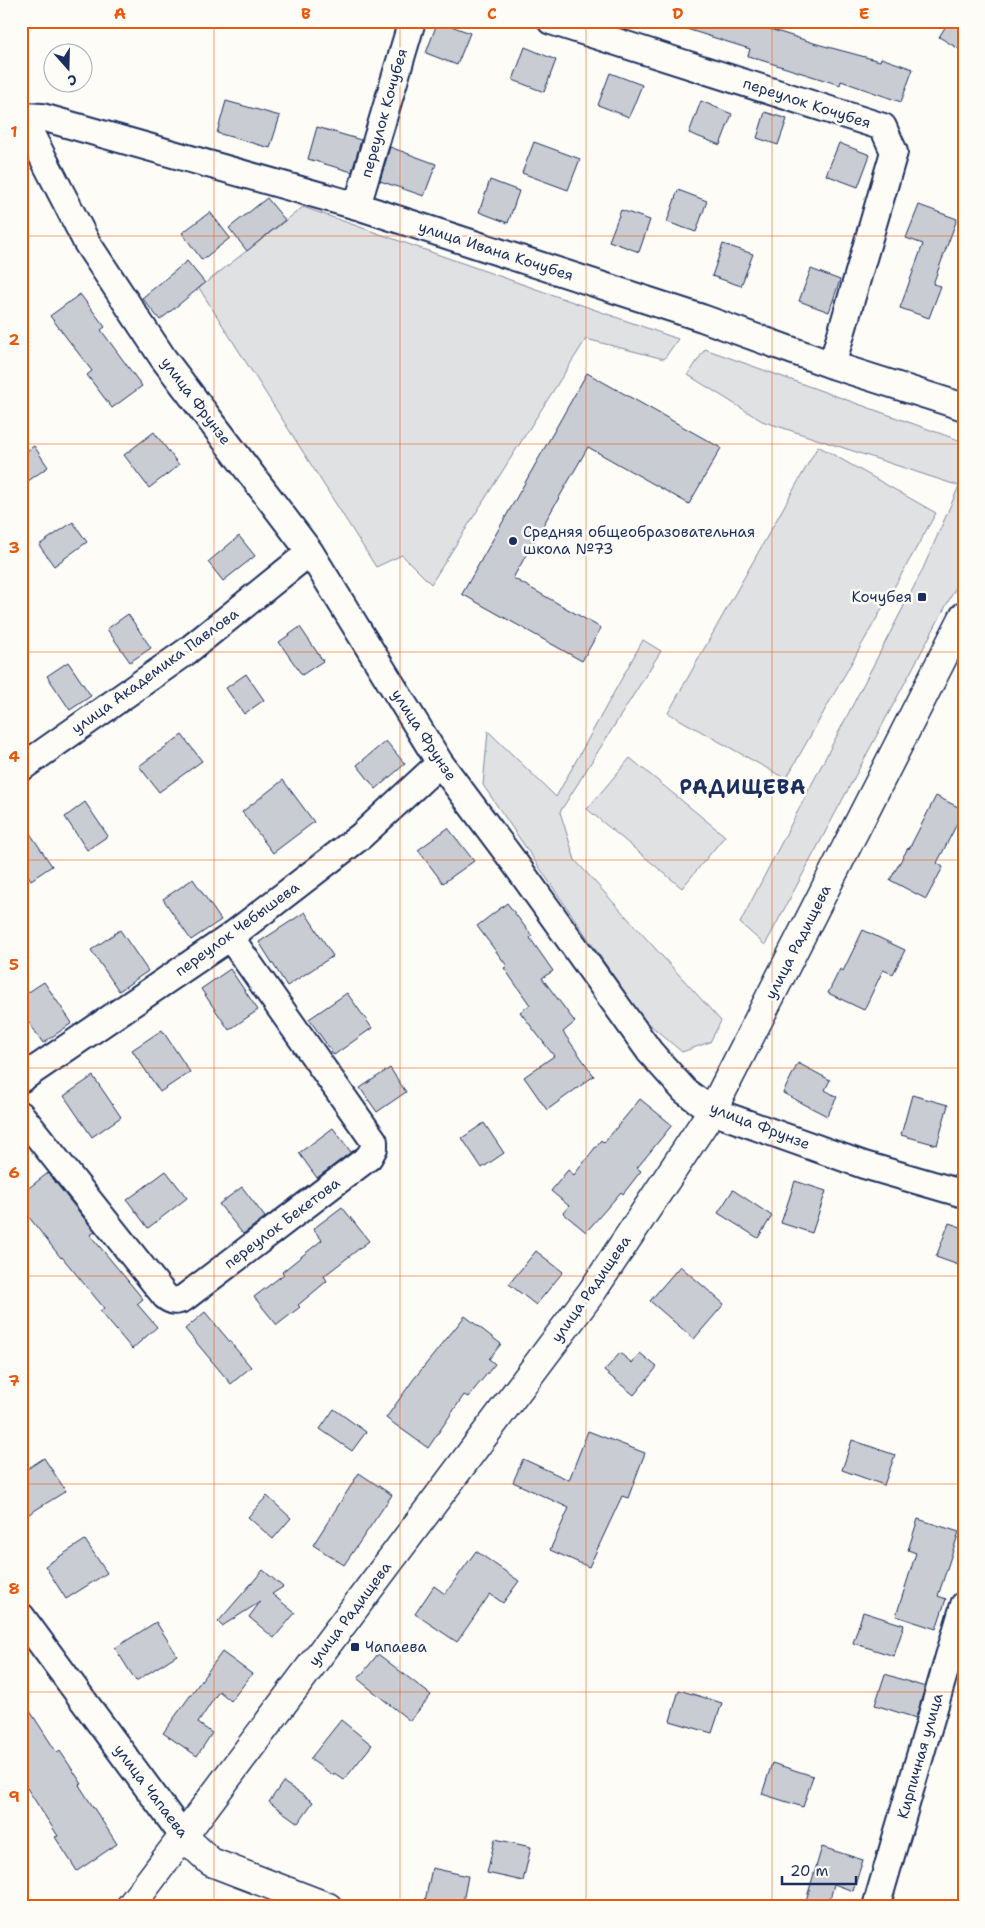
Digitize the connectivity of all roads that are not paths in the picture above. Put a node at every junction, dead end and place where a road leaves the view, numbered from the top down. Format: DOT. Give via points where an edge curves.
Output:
graph roads {
  1 [pos="412,21"];
  2 [pos="552,21"];
  3 [pos="21,116"];
  4 [pos="357,206"];
  5 [pos="832,364"];
  6 [pos="964,407"];
  7 [pos="310,552"];
  8 [pos="964,616"];
  9 [pos="440,764"];
  10 [pos="21,768"];
  11 [pos="230,937"];
  12 [pos="21,1079"];
  13 [pos="712,1111"];
  14 [pos="21,1115"];
  15 [pos="964,1194"];
  16 [pos="964,1605"];
  17 [pos="21,1616"];
  18 [pos="184,1836"];
  19 [pos="130,1907"];
  20 [pos="328,1907"];
  21 [pos="876,1907"];
  1 -- 4 [label="street, переулок Кочубея"];
  2 -- 5 [label="street, переулок Кочубея" via="882,127 894,152"];
  3 -- 4 [label="street, улица Ивана Кочубея" via="42,117"];
  3 -- 7 [label="street, улица Фрунзе" via="87,243 158,350"];
  4 -- 5 [label="street, улица Ивана Кочубея"];
  5 -- 6 [label="street, улица Ивана Кочубея"];
  7 -- 9 [label="street, улица Фрунзе"];
  7 -- 10 [label="street, улица Академика Павлова" via="186,652"];
  8 -- 13 [label="main road, улица Радищева"];
  9 -- 11 [label="street, переулок Чебышева" via="361,836"];
  9 -- 13 [label="street, улица Фрунзе" via="650,1052 685,1091"];
  11 -- 12 [label="street, переулок Чебышева"];
  11 -- 14 [label="street, переулок Бекетова" via="374,1141 369,1157 176,1302 165,1296"];
  13 -- 15 [label="street, улица Фрунзе" via="864,1165"];
  13 -- 18 [label="main road, улица Радищева" via="591,1293"];
  16 -- 21 [label="street, Кирпичная улица"];
  17 -- 18 [label="street, улица Чапаева"];
  18 -- 19 [label="main road, улица Радищева"];
  18 -- 20 [label="main road, улица Чапаева" via="211,1862"];
}
